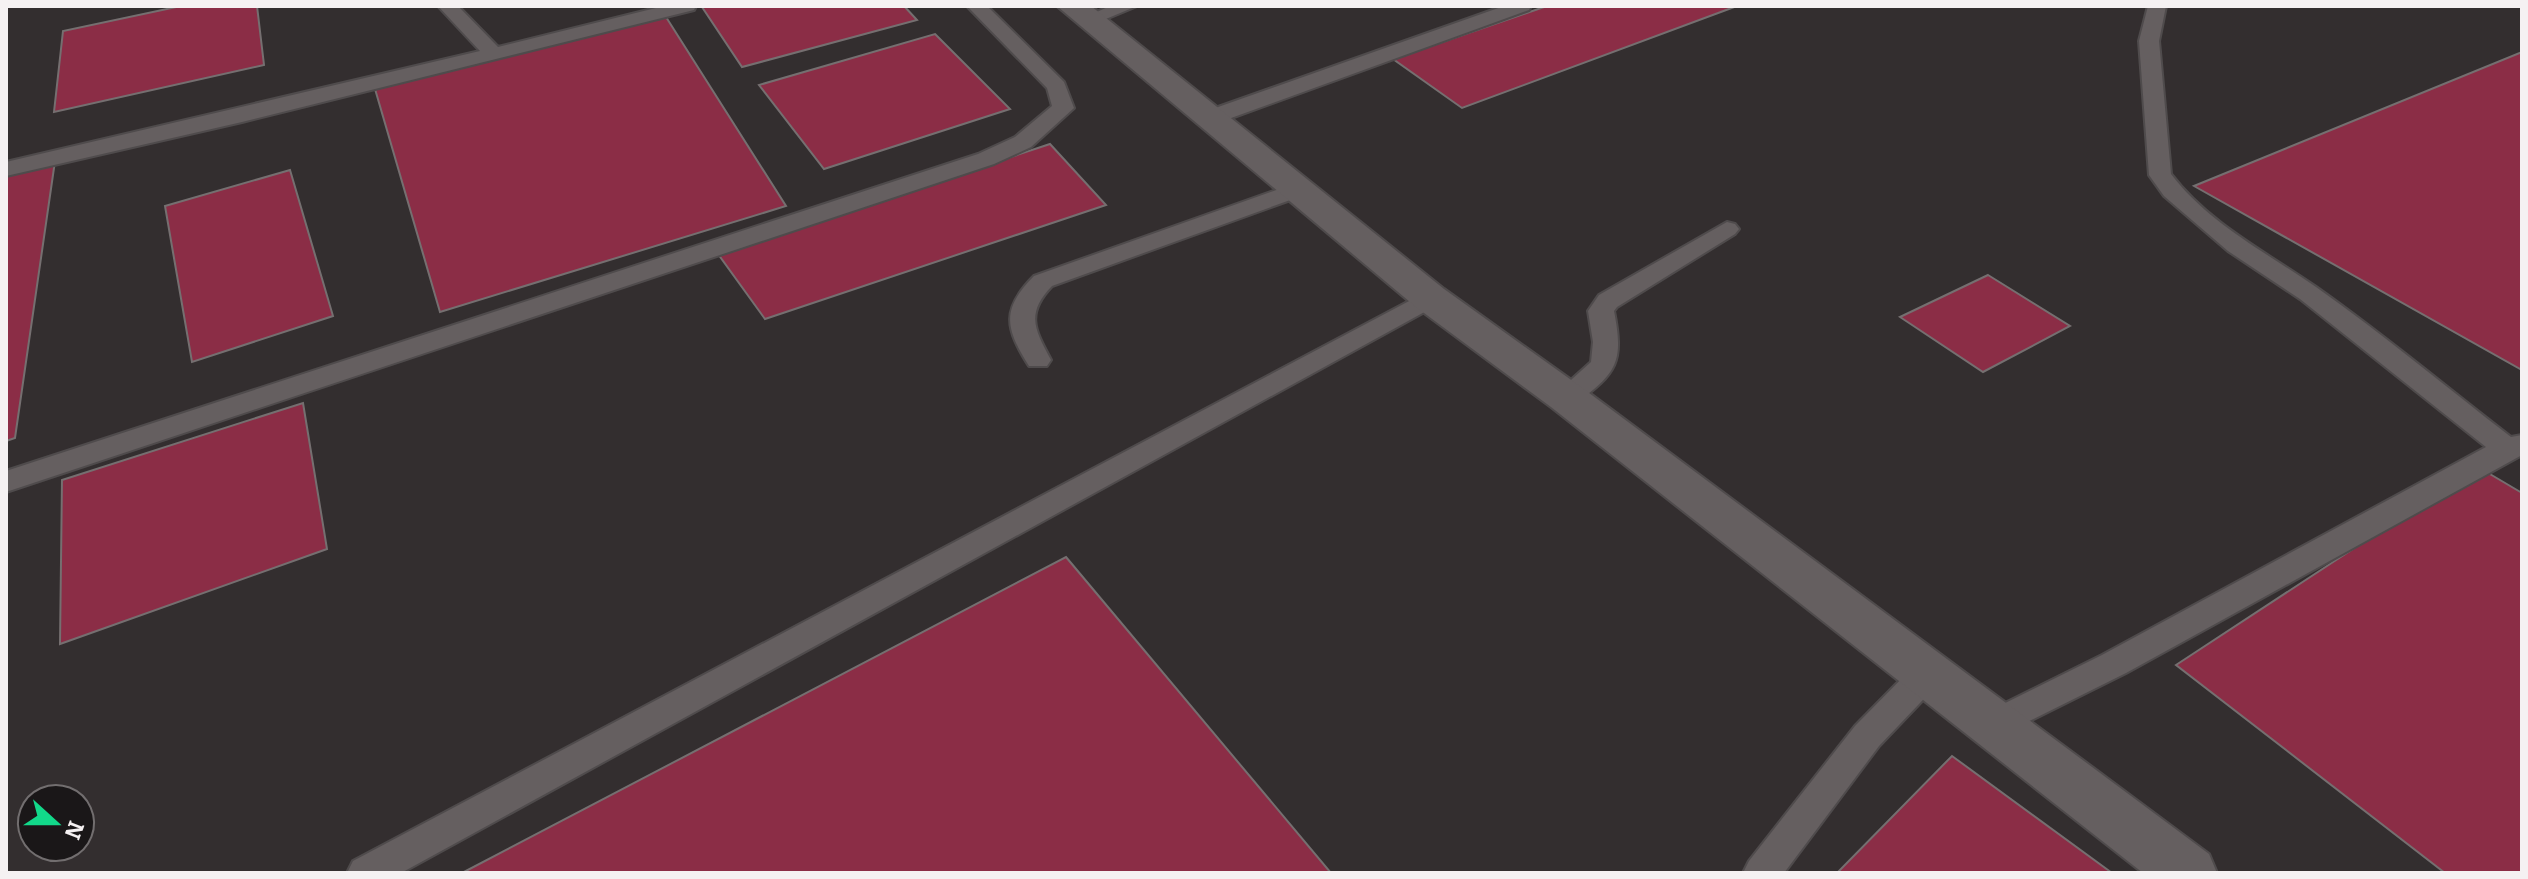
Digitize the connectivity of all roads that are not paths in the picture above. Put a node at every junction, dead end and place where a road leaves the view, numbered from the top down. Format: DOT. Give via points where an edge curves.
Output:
graph roads {
  1 [pos="447,6"];
  2 [pos="687,6"];
  3 [pos="976,6"];
  4 [pos="1522,6"];
  5 [pos="2157,6"];
  6 [pos="1097,11"];
  7 [pos="495,55"];
  8 [pos="1212,117"];
  9 [pos="6,169"];
  10 [pos="1299,189"];
  11 [pos="1727,229"];
  12 [pos="1430,298"];
  13 [pos="1038,360"];
  14 [pos="1566,397"];
  15 [pos="2514,446"];
  16 [pos="6,482"];
  17 [pos="1927,674"];
  18 [pos="1993,725"];
  19 [pos="366,873"];
  20 [pos="1762,873"];
  21 [pos="2188,873"];
  1 -- 7 [label="lane"];
  2 -- 7 [label="lane"];
  3 -- 16 [label="lane" via="1057,86 1063,108 1023,142 986,159"];
  4 -- 8 [label="lane"];
  5 -- 15 [label="lane" via="2149,41 2152,87 2160,175 2172,191 2236,246"];
  6 -- 8 [label="street"];
  7 -- 9 [label="lane"];
  8 -- 10 [label="street"];
  10 -- 12 [label="street"];
  10 -- 13 [label="lane" via="1043,281 1021,308 1020,326"];
  11 -- 14 [label="lane" via="1608,301 1601,311 1607,359"];
  12 -- 14 [label="street"];
  12 -- 19 [label="lane"];
  14 -- 17 [label="street"];
  15 -- 18 [label="lane"];
  17 -- 18 [label="street"];
  17 -- 20 [label="lane" via="1867,736"];
  18 -- 21 [label="street"];
}
